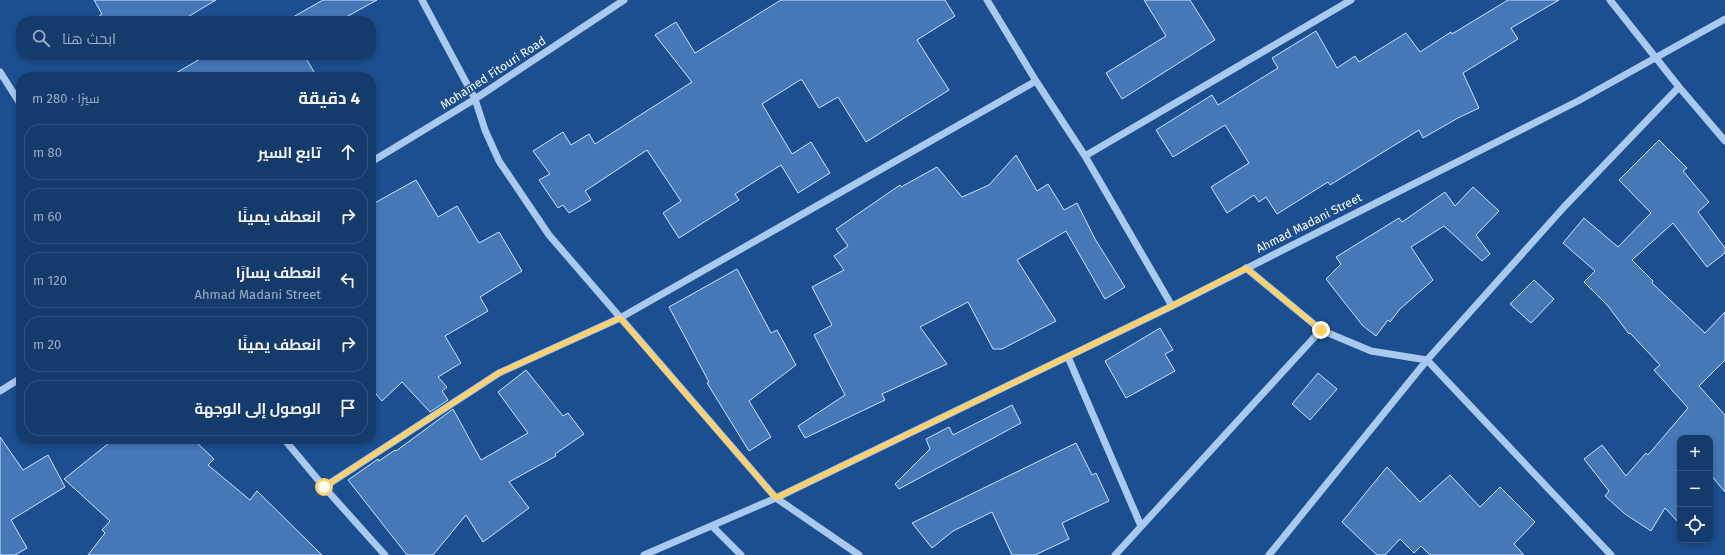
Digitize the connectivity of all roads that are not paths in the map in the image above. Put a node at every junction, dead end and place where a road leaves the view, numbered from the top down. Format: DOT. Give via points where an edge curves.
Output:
graph roads {
  1 [pos="422,0"];
  2 [pos="624,0"];
  3 [pos="987,0"];
  4 [pos="1351,0"];
  5 [pos="1610,0"];
  6 [pos="1725,19"];
  7 [pos="1655,58"];
  8 [pos="0,72"];
  9 [pos="1036,81"];
  10 [pos="1679,88"];
  11 [pos="16,96"];
  12 [pos="475,99"];
  13 [pos="1725,141"];
  14 [pos="1085,156"];
  15 [pos="376,159"];
  16 [pos="1246,268"];
  17 [pos="1172,306"];
  18 [pos="620,318"];
  19 [pos="1321,330"];
  20 [pos="1068,357"];
  21 [pos="1427,360"];
  22 [pos="16,381"];
  23 [pos="0,391"];
  24 [pos="288,444"];
  25 [pos="324,487"];
  26 [pos="776,498"];
  27 [pos="712,526"];
  28 [pos="1141,526"];
  29 [pos="385,555"];
  30 [pos="644,555"];
  31 [pos="741,555"];
  32 [pos="859,555"];
  33 [pos="1115,555"];
  34 [pos="1269,555"];
  35 [pos="1611,555"];
  1 -- 12 [label="street"];
  2 -- 12 [label="street, Mohamed Fitouri Road"];
  3 -- 9 [label="street"];
  4 -- 14 [label="street"];
  5 -- 7 [label="street"];
  6 -- 7 [label="street, Ahmad Madani Street"];
  7 -- 10 [label="street"];
  7 -- 16 [label="street, Ahmad Madani Street" via="1578,101"];
  8 -- 11 [label="street"];
  9 -- 14 [label="street"];
  9 -- 18 [label="street"];
  10 -- 13 [label="street"];
  10 -- 21 [label="street" via="1564,206"];
  12 -- 15 [label="street, Mohamed Fitouri Road"];
  12 -- 18 [label="street" via="499,161 517,189 549,235"];
  14 -- 17 [label="street"];
  16 -- 17 [label="street, Ahmad Madani Street"];
  16 -- 19 [label="street"];
  17 -- 20 [label="street, Ahmad Madani Street"];
  18 -- 25 [label="street" via="499,373"];
  18 -- 26 [label="street"];
  19 -- 21 [label="street" via="1371,351"];
  19 -- 28 [label="street"];
  20 -- 26 [label="street, Ahmad Madani Street"];
  20 -- 28 [label="street"];
  21 -- 34 [label="street"];
  21 -- 35 [label="street"];
  22 -- 23 [label="street"];
  24 -- 25 [label="street"];
  25 -- 29 [label="street"];
  26 -- 27 [label="street, Ahmad Madani Street"];
  26 -- 32 [label="street"];
  27 -- 30 [label="street, Ahmad Madani Street"];
  27 -- 31 [label="street"];
  28 -- 33 [label="street"];
}
